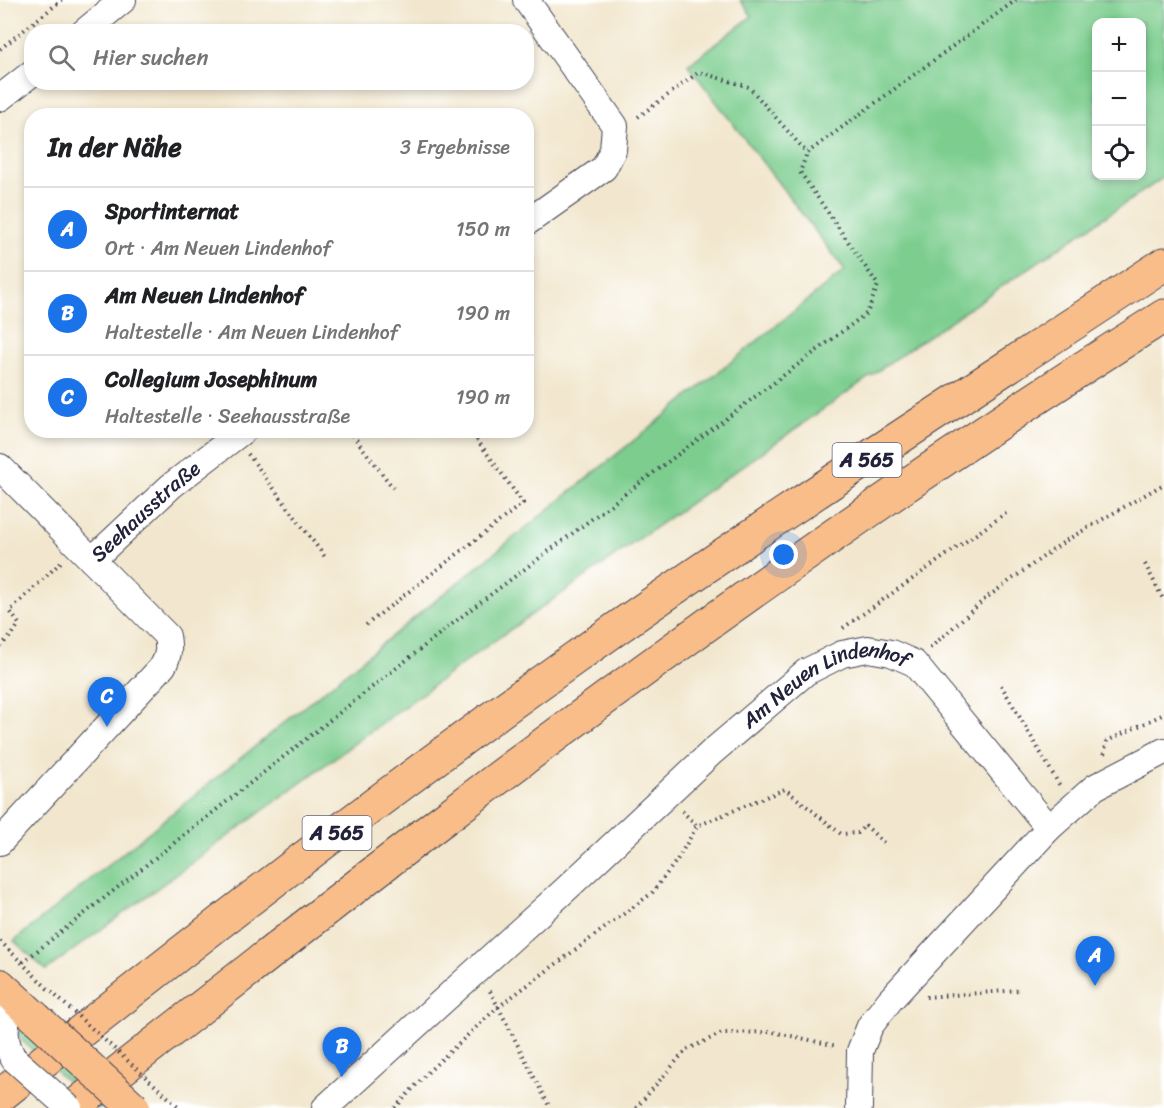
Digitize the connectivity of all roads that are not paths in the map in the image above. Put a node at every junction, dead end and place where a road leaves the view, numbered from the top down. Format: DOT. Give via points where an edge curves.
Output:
graph roads {
  1 [pos="123,0"];
  2 [pos="526,0"];
  3 [pos="94,24"];
  4 [pos="24,79"];
  5 [pos="0,98"];
  6 [pos="534,216"];
  7 [pos="1164,264"];
  8 [pos="1164,316"];
  9 [pos="235,438"];
  10 [pos="0,467"];
  11 [pos="84,553"];
  12 [pos="1164,751"];
  13 [pos="1049,828"];
  14 [pos="0,842"];
  15 [pos="11,1006"];
  16 [pos="0,1096"];
  17 [pos="859,1103"];
  18 [pos="70,1108"];
  19 [pos="134,1108"];
  20 [pos="324,1108"];
  1 -- 3 [label="street"];
  2 -- 6 [label="street" via="615,126 613,150 604,168"];
  4 -- 5 [label="street"];
  7 -- 16 [label="highway, A 565" via="750,536 563,666 394,789"];
  8 -- 18 [label="highway, A 565" via="938,465 676,647 435,825"];
  9 -- 11 [label="street, Seehausstraße"];
  10 -- 11 [label="street"];
  11 -- 14 [label="street, Seehausstraße" via="167,636 167,659"];
  12 -- 13 [label="street" via="1095,787"];
  13 -- 17 [label="street" via="870,1026 860,1051"];
  13 -- 20 [label="street, Am Neuen Lindenhof" via="914,663 891,652 868,649 842,654 806,672 712,752"];
  15 -- 18 [label="street, bridge" via="6,1048"];
  15 -- 19 [label="main road, bridge"];
}
